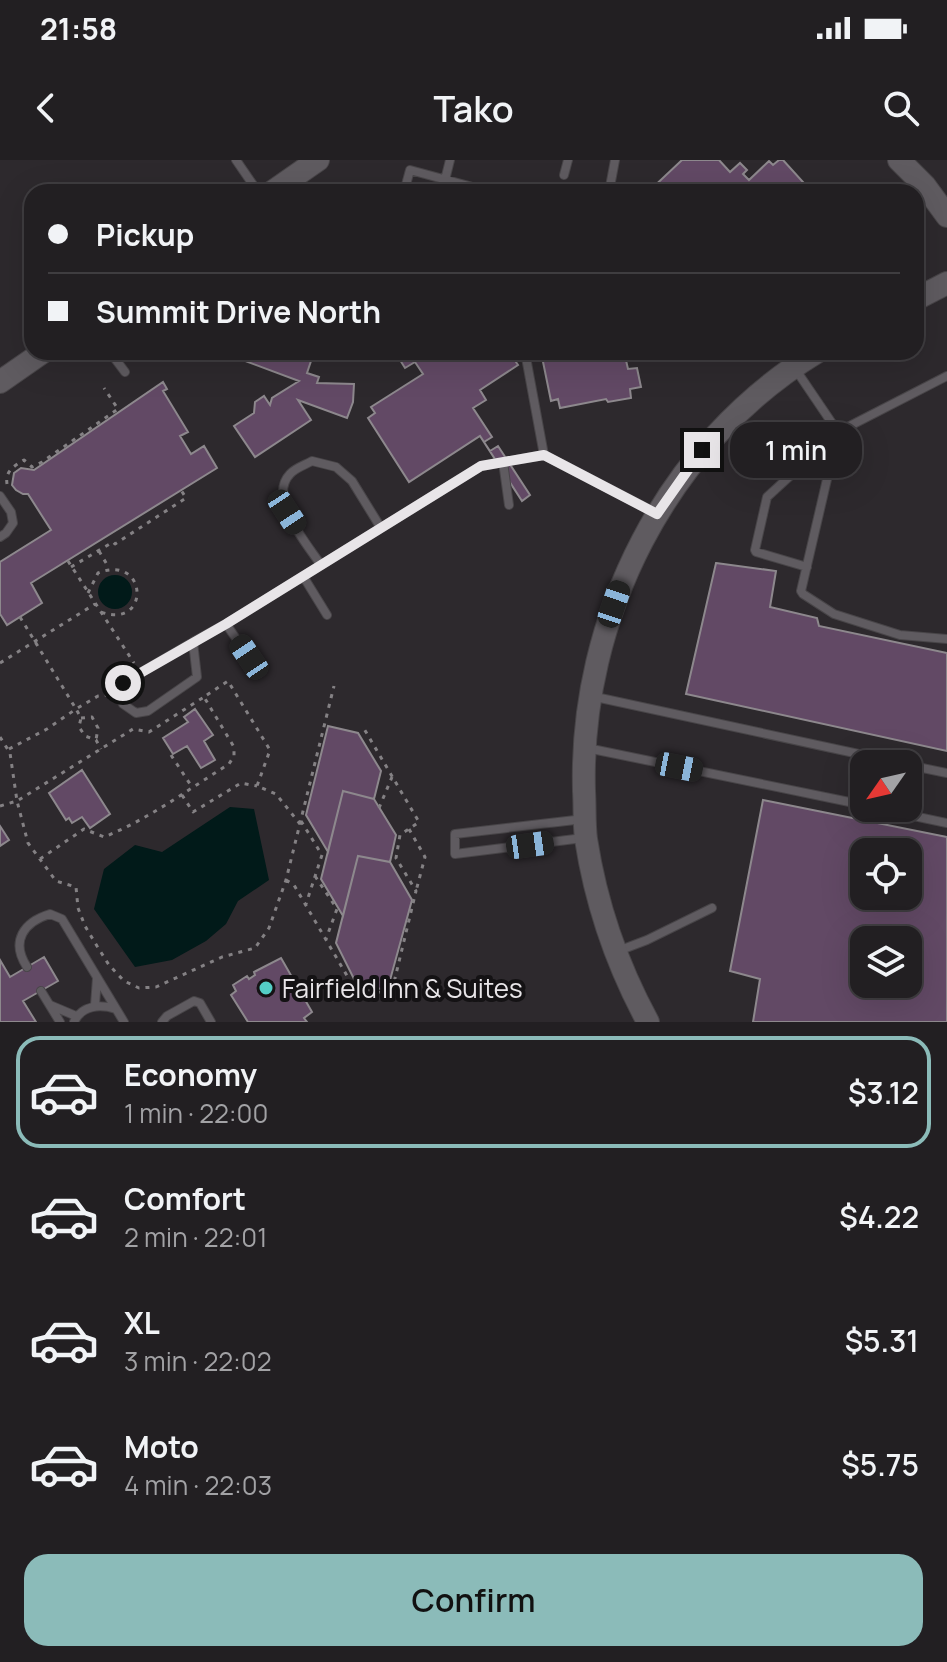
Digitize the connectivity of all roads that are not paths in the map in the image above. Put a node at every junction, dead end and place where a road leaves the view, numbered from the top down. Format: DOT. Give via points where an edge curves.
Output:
graph roads {
  1 [pos="236,160"];
  2 [pos="318,160"];
  3 [pos="450,160"];
  4 [pos="568,160"];
  5 [pos="615,160"];
  6 [pos="899,160"];
  7 [pos="564,175"];
  8 [pos="445,180"];
  9 [pos="252,184"];
  10 [pos="284,184"];
  11 [pos="406,184"];
  12 [pos="460,184"];
  13 [pos="610,184"];
  14 [pos="923,184"];
  15 [pos="924,185"];
  16 [pos="947,216"];
  17 [pos="947,283"];
  18 [pos="924,295"];
  19 [pos="32,360"];
  20 [pos="116,360"];
  21 [pos="526,360"];
  22 [pos="803,360"];
  23 [pos="793,366"];
  24 [pos="125,372"];
  25 [pos="947,376"];
  26 [pos="0,382"];
  27 [pos="838,432"];
  28 [pos="544,455"];
  29 [pos="503,462"];
  30 [pos="0,496"];
  31 [pos="509,505"];
  32 [pos="657,514"];
  33 [pos="381,528"];
  34 [pos="0,537"];
  35 [pos="321,565"];
  36 [pos="807,567"];
  37 [pos="303,576"];
  38 [pos="327,615"];
  39 [pos="226,624"];
  40 [pos="947,639"];
  41 [pos="193,642"];
  42 [pos="249,657"];
  43 [pos="591,696"];
  44 [pos="584,748"];
  45 [pos="850,752"];
  46 [pos="922,768"];
  47 [pos="947,773"];
  48 [pos="850,802"];
  49 [pos="922,818"];
  50 [pos="947,823"];
  51 [pos="586,828"];
  52 [pos="712,908"];
  53 [pos="615,952"];
  54 [pos="27,967"];
  55 [pos="97,977"];
  56 [pos="41,991"];
  57 [pos="50,1005"];
  58 [pos="95,1005"];
  59 [pos="116,1009"];
  60 [pos="75,1019"];
  61 [pos="60,1022"];
  62 [pos="124,1022"];
  63 [pos="162,1022"];
  64 [pos="211,1022"];
  65 [pos="648,1022"];
  1 -- 9 [label="lane"];
  2 -- 10 [label="street"];
  3 -- 8 [label="lane"];
  4 -- 7 [label="lane"];
  5 -- 13 [label="lane"];
  6 -- 14 [label="street"];
  8 -- 11 [label="lane" via="410,170"];
  8 -- 12 [label="lane"];
  15 -- 16 [label="street"];
  17 -- 18 [label="street"];
  19 -- 26 [label="street"];
  20 -- 24 [label="lane"];
  21 -- 28 [label="lane"];
  22 -- 23 [label="street"];
  23 -- 27 [label="lane"];
  23 -- 32 [label="street" via="702,450"];
  25 -- 27 [label="lane"];
  27 -- 36 [label="lane"];
  27 -- 36 [label="lane" via="766,500 755,551"];
  28 -- 29 [label="lane"];
  28 -- 32 [label="lane"];
  29 -- 31 [label="lane"];
  29 -- 33 [label="lane" via="481,466"];
  30 -- 34 [label="lane" via="13,523"];
  32 -- 43 [label="street" via="621,586 599,650"];
  33 -- 35 [label="lane"];
  33 -- 35 [label="lane" via="352,481 336,467 312,461 299,468 288,475 282,496"];
  35 -- 37 [label="lane"];
  36 -- 40 [label="lane" via="802,592 834,614 900,635"];
  37 -- 38 [label="lane"];
  37 -- 39 [label="lane"];
  39 -- 41 [label="lane"];
  39 -- 42 [label="lane"];
  41 -- 41 [label="lane" via="197,677 148,711 136,713 123,704 118,693 123,683"];
  43 -- 44 [label="street"];
  43 -- 45 [label="lane"];
  44 -- 48 [label="lane"];
  44 -- 51 [label="street"];
  46 -- 47 [label="lane"];
  49 -- 50 [label="lane"];
  51 -- 51 [label="lane" via="455,854 455,834"];
  51 -- 53 [label="street" via="597,897"];
  52 -- 53 [label="lane"];
  53 -- 65 [label="street"];
  54 -- 55 [label="lane" via="21,958 21,936 38,917 50,914 62,919"];
  55 -- 58 [label="lane"];
  55 -- 59 [label="lane"];
  56 -- 57 [label="lane"];
  57 -- 60 [label="lane"];
  57 -- 61 [label="lane"];
  58 -- 59 [label="lane"];
  58 -- 60 [label="lane"];
  59 -- 62 [label="lane"];
  63 -- 64 [label="lane" via="194,1001"];
}
